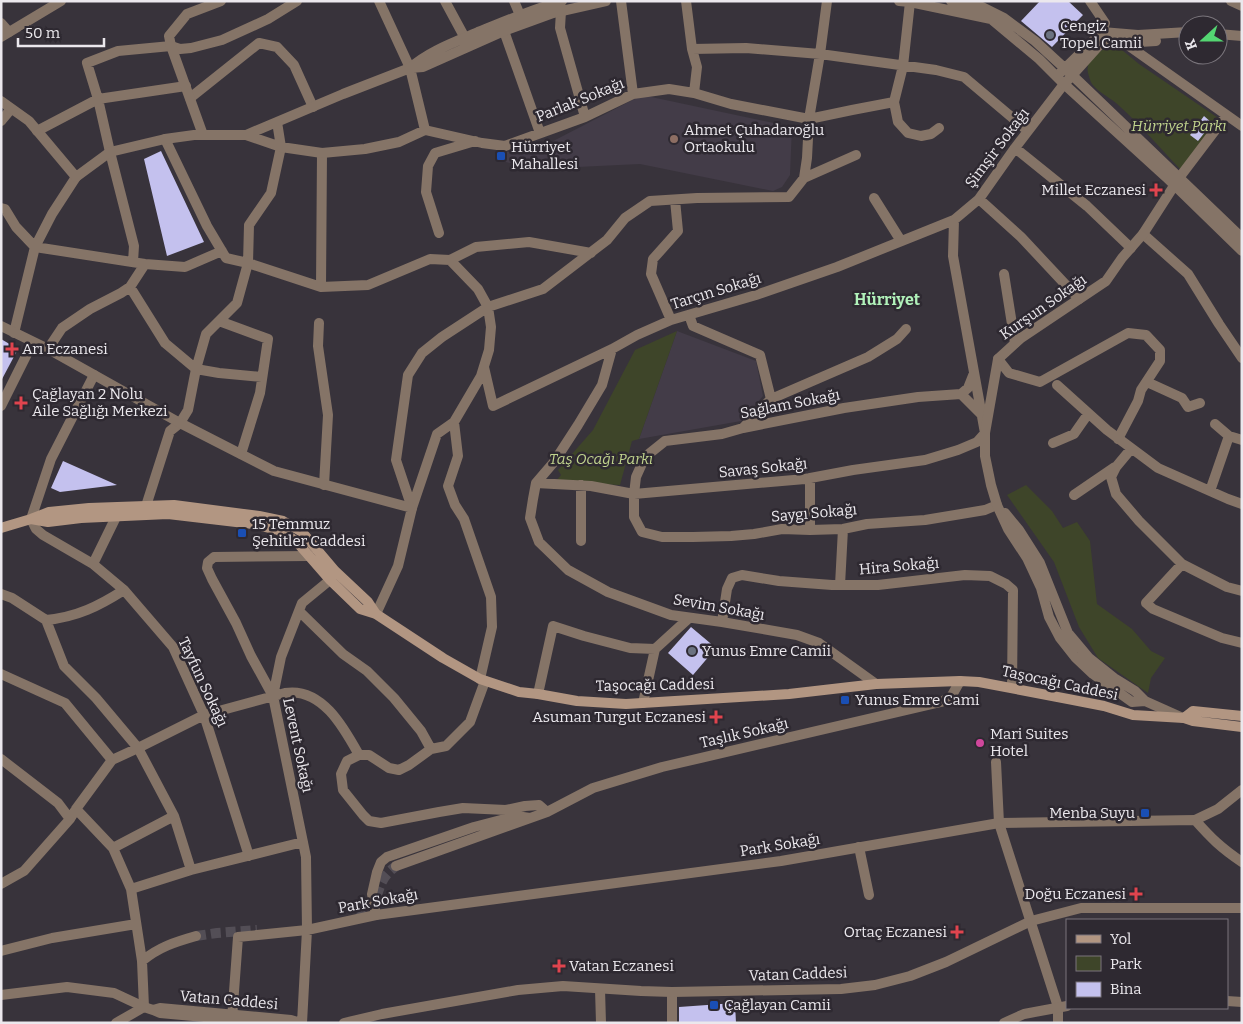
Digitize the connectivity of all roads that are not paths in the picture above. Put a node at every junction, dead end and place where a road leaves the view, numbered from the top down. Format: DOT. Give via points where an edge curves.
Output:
graph roads {
  1 [pos="61,1"];
  2 [pos="221,1"];
  3 [pos="297,1"];
  4 [pos="379,1"];
  5 [pos="445,1"];
  6 [pos="514,1"];
  7 [pos="606,1"];
  8 [pos="621,1"];
  9 [pos="686,1"];
  10 [pos="827,1"];
  11 [pos="899,1"];
  12 [pos="951,1"];
  13 [pos="1090,1"];
  14 [pos="1231,1"];
  15 [pos="910,2"];
  16 [pos="923,3"];
  17 [pos="560,4"];
  18 [pos="1242,6"];
  19 [pos="520,15"];
  20 [pos="1,23"];
  21 [pos="504,32"];
  22 [pos="1178,33"];
  23 [pos="5,35"];
  24 [pos="1228,35"];
  25 [pos="1103,36"];
  26 [pos="1242,36"];
  27 [pos="1127,37"];
  28 [pos="465,38"];
  29 [pos="1178,40"];
  30 [pos="1228,42"];
  31 [pos="1242,43"];
  32 [pos="171,46"];
  33 [pos="692,49"];
  34 [pos="820,54"];
  35 [pos="902,66"];
  36 [pos="410,68"];
  37 [pos="1068,72"];
  38 [pos="1060,80"];
  39 [pos="186,86"];
  40 [pos="694,93"];
  41 [pos="633,94"];
  42 [pos="190,98"];
  43 [pos="98,99"];
  44 [pos="1,101"];
  45 [pos="894,102"];
  46 [pos="313,107"];
  47 [pos="11,109"];
  48 [pos="585,117"];
  49 [pos="808,119"];
  50 [pos="1,121"];
  51 [pos="1234,121"];
  52 [pos="277,122"];
  53 [pos="939,128"];
  54 [pos="425,130"];
  55 [pos="37,131"];
  56 [pos="1028,131"];
  57 [pos="540,133"];
  58 [pos="203,135"];
  59 [pos="246,135"];
  60 [pos="164,139"];
  61 [pos="476,141"];
  62 [pos="281,147"];
  63 [pos="1015,148"];
  64 [pos="110,152"];
  65 [pos="322,152"];
  66 [pos="856,155"];
  67 [pos="76,177"];
  68 [pos="804,178"];
  69 [pos="1177,182"];
  70 [pos="874,198"];
  71 [pos="979,199"];
  72 [pos="675,200"];
  73 [pos="1,208"];
  74 [pos="954,220"];
  75 [pos="440,233"];
  76 [pos="1143,234"];
  77 [pos="1242,238"];
  78 [pos="901,241"];
  79 [pos="36,247"];
  80 [pos="1131,248"];
  81 [pos="222,251"];
  82 [pos="1242,251"];
  83 [pos="591,254"];
  84 [pos="450,260"];
  85 [pos="133,262"];
  86 [pos="248,263"];
  87 [pos="146,264"];
  88 [pos="1004,274"];
  89 [pos="130,287"];
  90 [pos="321,287"];
  91 [pos="1079,299"];
  92 [pos="488,307"];
  93 [pos="688,315"];
  94 [pos="671,320"];
  95 [pos="219,321"];
  96 [pos="319,324"];
  97 [pos="1,326"];
  98 [pos="906,329"];
  99 [pos="14,333"];
  100 [pos="33,342"];
  101 [pos="1015,343"];
  102 [pos="48,349"];
  103 [pos="612,349"];
  104 [pos="998,358"];
  105 [pos="1242,358"];
  106 [pos="484,367"];
  107 [pos="196,369"];
  108 [pos="974,373"];
  109 [pos="94,375"];
  110 [pos="262,377"];
  111 [pos="1146,382"];
  112 [pos="1057,385"];
  113 [pos="961,394"];
  114 [pos="771,398"];
  115 [pos="1200,402"];
  116 [pos="1,406"];
  117 [pos="981,414"];
  118 [pos="1088,414"];
  119 [pos="454,422"];
  120 [pos="180,424"];
  121 [pos="1215,424"];
  122 [pos="743,428"];
  123 [pos="985,433"];
  124 [pos="1229,436"];
  125 [pos="1118,439"];
  126 [pos="1242,440"];
  127 [pos="1053,443"];
  128 [pos="1131,449"];
  129 [pos="241,454"];
  130 [pos="1116,467"];
  131 [pos="810,478"];
  132 [pos="536,484"];
  133 [pos="324,485"];
  134 [pos="582,485"];
  135 [pos="1210,491"];
  136 [pos="634,494"];
  137 [pos="1074,495"];
  138 [pos="1242,504"];
  139 [pos="997,505"];
  140 [pos="146,506"];
  141 [pos="412,508"];
  142 [pos="116,516"];
  143 [pos="31,519"];
  144 [pos="2,526"];
  145 [pos="843,529"];
  146 [pos="810,530"];
  147 [pos="581,542"];
  148 [pos="309,556"];
  149 [pos="93,564"];
  150 [pos="1182,564"];
  151 [pos="330,580"];
  152 [pos="840,585"];
  153 [pos="124,590"];
  154 [pos="1242,591"];
  155 [pos="1,594"];
  156 [pos="299,612"];
  157 [pos="376,614"];
  158 [pos="689,618"];
  159 [pos="46,620"];
  160 [pos="722,622"];
  161 [pos="1242,643"];
  162 [pos="655,649"];
  163 [pos="1,674"];
  164 [pos="482,680"];
  165 [pos="960,681"];
  166 [pos="876,684"];
  167 [pos="1012,688"];
  168 [pos="538,694"];
  169 [pos="273,696"];
  170 [pos="643,703"];
  171 [pos="204,714"];
  172 [pos="1242,716"];
  173 [pos="1184,718"];
  174 [pos="1242,727"];
  175 [pos="138,748"];
  176 [pos="432,749"];
  177 [pos="359,755"];
  178 [pos="1,759"];
  179 [pos="112,760"];
  180 [pos="996,762"];
  181 [pos="1242,790"];
  182 [pos="76,809"];
  183 [pos="548,812"];
  184 [pos="174,816"];
  185 [pos="531,818"];
  186 [pos="70,819"];
  187 [pos="1195,820"];
  188 [pos="999,823"];
  189 [pos="303,842"];
  190 [pos="859,847"];
  191 [pos="113,848"];
  192 [pos="249,856"];
  193 [pos="1242,862"];
  194 [pos="396,866"];
  195 [pos="191,870"];
  196 [pos="1,884"];
  197 [pos="131,889"];
  198 [pos="869,895"];
  199 [pos="1242,908"];
  200 [pos="376,915"];
  201 [pos="1031,921"];
  202 [pos="136,924"];
  203 [pos="307,930"];
  204 [pos="196,936"];
  205 [pos="1,951"];
  206 [pos="142,960"];
  207 [pos="600,988"];
  208 [pos="672,992"];
  209 [pos="1,995"];
  210 [pos="1228,1001"];
  211 [pos="1242,1002"];
  212 [pos="1062,1007"];
  213 [pos="149,1008"];
  214 [pos="231,1019"];
  215 [pos="379,1019"];
  216 [pos="116,1023"];
  217 [pos="270,1023"];
  218 [pos="302,1023"];
  219 [pos="344,1023"];
  220 [pos="601,1023"];
  221 [pos="672,1023"];
  222 [pos="1004,1023"];
  223 [pos="1058,1023"];
  1 -- 23 [label="street"];
  2 -- 32 [label="street" via="187,14 169,36"];
  3 -- 32 [label="street" via="268,19 222,40 192,48"];
  4 -- 36 [label="street"];
  5 -- 28 [label="street"];
  6 -- 19 [label="street"];
  7 -- 17 [label="street"];
  8 -- 41 [label="street"];
  9 -- 33 [label="street"];
  10 -- 34 [label="street"];
  11 -- 15 [label="street"];
  12 -- 37 [label="street" via="982,7 1004,18"];
  13 -- 25 [label="street" via="1104,23"];
  14 -- 18 [label="street"];
  15 -- 16 [label="street"];
  15 -- 35 [label="street"];
  16 -- 38 [label="street" via="991,20"];
  17 -- 19 [label="street"];
  17 -- 21 [label="street"];
  17 -- 48 [label="street" via="560,28"];
  19 -- 28 [label="street"];
  20 -- 23 [label="street"];
  21 -- 36 [label="street" via="423,67"];
  21 -- 57 [label="street"];
  22 -- 27 [label="street"];
  24 -- 26 [label="street"];
  25 -- 27 [label="street"];
  25 -- 37 [label="street, Şimşir Sokağı"];
  27 -- 29 [label="street" via="1140,42"];
  27 -- 51 [label="street" via="1129,46"];
  28 -- 36 [label="street" via="420,59"];
  30 -- 31 [label="street"];
  32 -- 39 [label="street"];
  32 -- 43 [label="street" via="118,51 87,63"];
  33 -- 34 [label="street" via="746,48"];
  33 -- 40 [label="street" via="697,67"];
  34 -- 35 [label="street"];
  34 -- 49 [label="street"];
  35 -- 45 [label="street"];
  35 -- 56 [label="street" via="964,77"];
  36 -- 46 [label="street"];
  36 -- 54 [label="street"];
  37 -- 38 [label="street, Şimşir Sokağı"];
  37 -- 69 [label="street"];
  38 -- 56 [label="street, Şimşir Sokağı"];
  38 -- 69 [label="street"];
  39 -- 42 [label="street"];
  39 -- 43 [label="street"];
  40 -- 41 [label="street, Parlak Sokağı" via="670,89"];
  40 -- 49 [label="street, Parlak Sokağı"];
  41 -- 48 [label="street, Parlak Sokağı"];
  42 -- 46 [label="street" via="259,43 277,48 294,65"];
  42 -- 58 [label="street"];
  43 -- 55 [label="street"];
  43 -- 64 [label="street"];
  44 -- 47 [label="street"];
  45 -- 49 [label="street, Parlak Sokağı"];
  45 -- 53 [label="street" via="898,122 908,132 921,136"];
  46 -- 52 [label="street"];
  47 -- 50 [label="street"];
  47 -- 55 [label="street"];
  48 -- 57 [label="street, Parlak Sokağı"];
  49 -- 68 [label="street"];
  51 -- 69 [label="street, Kurşun Sokağı"];
  52 -- 59 [label="street"];
  52 -- 62 [label="street"];
  54 -- 61 [label="street, Parlak Sokağı"];
  54 -- 65 [label="street" via="399,142 365,149"];
  55 -- 67 [label="street"];
  56 -- 63 [label="street, Şimşir Sokağı"];
  57 -- 61 [label="street, Parlak Sokağı" via="505,146"];
  58 -- 59 [label="street"];
  58 -- 60 [label="street"];
  59 -- 62 [label="street"];
  60 -- 64 [label="street"];
  60 -- 81 [label="street"];
  61 -- 75 [label="street" via="435,153 428,166 426,192"];
  62 -- 65 [label="street"];
  62 -- 86 [label="street" via="271,193 249,225"];
  63 -- 71 [label="street, Şimşir Sokağı"];
  63 -- 80 [label="street" via="1088,206"];
  64 -- 67 [label="street"];
  64 -- 85 [label="street" via="134,246"];
  65 -- 90 [label="street"];
  66 -- 68 [label="street"];
  67 -- 79 [label="street"];
  68 -- 72 [label="street" via="789,197"];
  69 -- 76 [label="street, Kurşun Sokağı"];
  69 -- 77 [label="street"];
  69 -- 82 [label="street"];
  70 -- 78 [label="street"];
  71 -- 74 [label="street, Şimşir Sokağı"];
  71 -- 91 [label="street" via="1021,237"];
  72 -- 83 [label="street" via="650,201 625,218"];
  72 -- 94 [label="street" via="678,230 653,259 652,274"];
  73 -- 79 [label="street"];
  74 -- 78 [label="street, Tarçın Sokağı"];
  74 -- 108 [label="street" via="953,256"];
  76 -- 80 [label="street, Kurşun Sokağı"];
  76 -- 105 [label="street" via="1188,274"];
  78 -- 93 [label="street, Tarçın Sokağı" via="774,289"];
  79 -- 85 [label="street"];
  79 -- 99 [label="street"];
  80 -- 91 [label="street, Kurşun Sokağı" via="1106,281"];
  81 -- 86 [label="street" via="226,258"];
  81 -- 87 [label="street" via="185,267"];
  83 -- 84 [label="street" via="529,242 476,247"];
  83 -- 92 [label="street" via="543,289"];
  84 -- 90 [label="street" via="430,260 368,285"];
  84 -- 92 [label="street" via="478,290"];
  85 -- 87 [label="street"];
  86 -- 90 [label="street"];
  86 -- 95 [label="street" via="237,303"];
  87 -- 89 [label="street"];
  88 -- 101 [label="street"];
  89 -- 102 [label="street" via="62,328"];
  89 -- 107 [label="street" via="165,343"];
  91 -- 101 [label="street, Kurşun Sokağı"];
  92 -- 106 [label="street" via="491,327"];
  92 -- 141 [label="street" via="442,336 422,353 408,375 396,460"];
  93 -- 94 [label="street, Tarçın Sokağı"];
  93 -- 114 [label="street" via="693,326 760,355"];
  94 -- 103 [label="street, Tarçın Sokağı"];
  95 -- 107 [label="street" via="206,334"];
  95 -- 110 [label="street" via="268,339"];
  96 -- 133 [label="street" via="318,346 328,416"];
  97 -- 99 [label="street"];
  98 -- 114 [label="street" via="897,340 868,357"];
  99 -- 100 [label="street"];
  100 -- 102 [label="street"];
  100 -- 116 [label="street"];
  101 -- 104 [label="street, Kurşun Sokağı"];
  102 -- 109 [label="street"];
  103 -- 106 [label="street, Tarçın Sokağı" via="493,406"];
  103 -- 132 [label="street, Sevim Sokağı" via="602,385 554,462"];
  104 -- 111 [label="street" via="1009,372 1040,382 1128,333 1146,335 1160,350 1160,360"];
  104 -- 123 [label="street, Kurşun Sokağı"];
  106 -- 119 [label="street"];
  107 -- 110 [label="street"];
  107 -- 120 [label="street" via="188,410"];
  108 -- 113 [label="street" via="968,388"];
  108 -- 117 [label="street"];
  109 -- 120 [label="street"];
  109 -- 143 [label="street" via="51,459"];
  110 -- 129 [label="street"];
  111 -- 115 [label="street" via="1182,398 1188,407"];
  111 -- 125 [label="street"];
  112 -- 118 [label="street"];
  113 -- 117 [label="street"];
  113 -- 122 [label="street, Sağlam Sokağı" via="863,405"];
  114 -- 122 [label="street"];
  117 -- 123 [label="street"];
  118 -- 125 [label="street"];
  118 -- 127 [label="street" via="1074,434"];
  119 -- 141 [label="street" via="437,434"];
  119 -- 164 [label="street" via="458,456 448,486 464,519 491,597 492,627"];
  120 -- 129 [label="street"];
  120 -- 140 [label="street" via="170,431"];
  121 -- 124 [label="street"];
  122 -- 136 [label="street, Sağlam Sokağı" via="665,441 645,457 636,477"];
  123 -- 131 [label="street, Savaş Sokağı" via="977,442 925,460"];
  123 -- 139 [label="street, Kurşun Sokağı" via="985,456"];
  124 -- 126 [label="street"];
  124 -- 135 [label="street"];
  125 -- 128 [label="street"];
  128 -- 130 [label="street"];
  128 -- 135 [label="street" via="1158,468"];
  129 -- 133 [label="street" via="274,471"];
  130 -- 137 [label="street"];
  130 -- 150 [label="street" via="1111,477 1116,494"];
  131 -- 136 [label="street, Savaş Sokağı"];
  131 -- 146 [label="street"];
  132 -- 134 [label="street, Savaş Sokağı"];
  132 -- 158 [label="street, Sevim Sokağı" via="530,518 540,542 568,570 608,592 671,615"];
  133 -- 141 [label="street"];
  134 -- 136 [label="street, Savaş Sokağı"];
  134 -- 147 [label="street"];
  135 -- 138 [label="street"];
  136 -- 146 [label="street, Saygı Sokağı" via="634,517 642,532 662,537"];
  139 -- 145 [label="street, Saygı Sokağı" via="986,510 925,520"];
  139 -- 173 [label="street, Kurşun Sokağı" via="1041,588 1049,617 1060,638 1076,657 1093,674 1132,702 1144,701"];
  140 -- 143 [label="main road" via="49,512"];
  140 -- 157 [label="main road" via="193,507 283,521 302,532"];
  141 -- 157 [label="street" via="398,566"];
  142 -- 143 [label="main road" via="48,522"];
  142 -- 148 [label="main road" via="168,514 254,524 278,530 296,541"];
  142 -- 149 [label="street"];
  143 -- 144 [label="main road"];
  143 -- 149 [label="street, Tayfun Sokağı" via="42,535"];
  145 -- 146 [label="street, Saygı Sokağı"];
  145 -- 152 [label="street"];
  148 -- 151 [label="main road"];
  148 -- 169 [label="street, Levent Sokağı" via="214,557 208,562 212,579"];
  149 -- 153 [label="street, Tayfun Sokağı"];
  150 -- 154 [label="street" via="1227,587"];
  150 -- 161 [label="street" via="1146,603 1153,609 1222,638"];
  151 -- 156 [label="street" via="302,603"];
  151 -- 157 [label="main road" via="360,609"];
  152 -- 160 [label="street, Hira Sokağı" via="742,575 732,578"];
  152 -- 167 [label="street, Hira Sokağı" via="878,585 965,575 990,576 1006,584 1013,590"];
  153 -- 159 [label="street" via="81,613"];
  153 -- 171 [label="street, Tayfun Sokağı" via="173,647"];
  155 -- 159 [label="street"];
  156 -- 169 [label="street" via="281,657"];
  156 -- 176 [label="street" via="394,698"];
  157 -- 164 [label="main road, Taşocağı Caddesi"];
  158 -- 160 [label="street, Sevim Sokağı"];
  158 -- 162 [label="street"];
  159 -- 175 [label="street" via="64,666"];
  160 -- 166 [label="street, Sevim Sokağı" via="797,635 819,643"];
  162 -- 168 [label="street" via="630,648 553,626"];
  162 -- 170 [label="street"];
  163 -- 179 [label="street" via="65,703"];
  164 -- 168 [label="main road, Taşocağı Caddesi" via="519,692"];
  164 -- 176 [label="street" via="470,722 446,746"];
  165 -- 166 [label="main road, Taşocağı Caddesi"];
  165 -- 167 [label="main road, Taşocağı Caddesi"];
  165 -- 183 [label="street, Taşlık Sokağı" via="951,698 941,702 662,767 593,788"];
  166 -- 170 [label="main road, Taşocağı Caddesi" via="789,694"];
  167 -- 173 [label="main road, Taşocağı Caddesi" via="1133,715"];
  168 -- 170 [label="main road, Taşocağı Caddesi" via="577,701"];
  169 -- 171 [label="street"];
  169 -- 177 [label="street" via="294,692 321,702 337,719"];
  169 -- 189 [label="street, Levent Sokağı"];
  171 -- 175 [label="street"];
  171 -- 192 [label="street, Tayfun Sokağı"];
  172 -- 173 [label="main road, Taşocağı Caddesi" via="1193,711"];
  173 -- 174 [label="main road, Taşocağı Caddesi"];
  175 -- 179 [label="street"];
  175 -- 184 [label="street"];
  176 -- 177 [label="street" via="399,770 389,768 369,755"];
  177 -- 183 [label="street" via="347,761 341,774 343,790 370,821 381,823 463,808 506,810 539,805"];
  178 -- 186 [label="street" via="58,803"];
  179 -- 182 [label="street"];
  180 -- 188 [label="street"];
  181 -- 187 [label="street" via="1218,809"];
  182 -- 186 [label="street"];
  182 -- 191 [label="street"];
  183 -- 185 [label="street, Taşlık Sokağı"];
  184 -- 191 [label="street"];
  184 -- 195 [label="street"];
  185 -- 194 [label="street, Taşlık Sokağı"];
  185 -- 200 [label="street, Taşlık Sokağı" via="516,816 474,827 387,857 381,862 372,894"];
  186 -- 196 [label="street" via="24,871"];
  187 -- 188 [label="street, Park Sokağı"];
  187 -- 193 [label="street" via="1223,849"];
  188 -- 190 [label="street, Park Sokağı"];
  188 -- 201 [label="street"];
  189 -- 192 [label="street"];
  189 -- 203 [label="street, Levent Sokağı"];
  190 -- 198 [label="street"];
  190 -- 200 [label="street, Park Sokağı" via="781,861"];
  191 -- 197 [label="street"];
  192 -- 195 [label="street"];
  195 -- 197 [label="street"];
  197 -- 202 [label="street"];
  199 -- 201 [label="street, Vatan Caddesi" via="1081,908"];
  200 -- 203 [label="street, Park Sokağı"];
  201 -- 208 [label="street, Vatan Caddesi" via="937,965 875,985 841,989"];
  201 -- 212 [label="street"];
  202 -- 205 [label="street" via="52,938"];
  202 -- 206 [label="street"];
  203 -- 214 [label="street, Park Sokağı" via="238,937"];
  203 -- 218 [label="street, Levent Sokağı"];
  204 -- 206 [label="street" via="172,943"];
  206 -- 213 [label="street"];
  207 -- 208 [label="street, Vatan Caddesi"];
  207 -- 215 [label="street, Vatan Caddesi" via="563,986 518,990"];
  207 -- 220 [label="street"];
  208 -- 221 [label="street"];
  209 -- 213 [label="street, Vatan Caddesi" via="67,987 114,993"];
  210 -- 211 [label="street"];
  212 -- 222 [label="street" via="1024,1014"];
  212 -- 223 [label="street"];
  213 -- 214 [label="street, Vatan Caddesi"];
  213 -- 216 [label="street"];
  214 -- 217 [label="street, Vatan Caddesi"];
  214 -- 218 [label="street, Vatan Caddesi"];
  215 -- 219 [label="street, Vatan Caddesi"];
}
